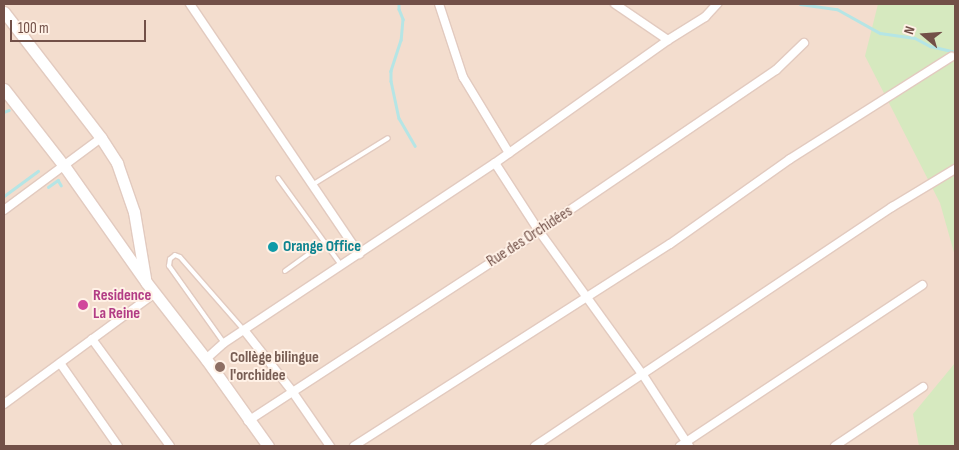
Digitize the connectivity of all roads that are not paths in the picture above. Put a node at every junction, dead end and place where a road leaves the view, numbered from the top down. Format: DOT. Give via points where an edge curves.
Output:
graph roads {
  1 [pos="190,4"];
  2 [pos="439,4"];
  3 [pos="614,4"];
  4 [pos="717,4"];
  5 [pos="4,12"];
  6 [pos="668,40"];
  7 [pos="804,44"];
  8 [pos="951,57"];
  9 [pos="4,89"];
  10 [pos="101,138"];
  11 [pos="388,138"];
  12 [pos="509,153"];
  13 [pos="495,163"];
  14 [pos="64,166"];
  15 [pos="955,169"];
  16 [pos="278,178"];
  17 [pos="312,185"];
  18 [pos="4,210"];
  19 [pos="539,231"];
  20 [pos="325,242"];
  21 [pos="359,254"];
  22 [pos="342,265"];
  23 [pos="285,271"];
  24 [pos="146,282"];
  25 [pos="922,285"];
  26 [pos="154,294"];
  27 [pos="586,298"];
  28 [pos="244,330"];
  29 [pos="92,339"];
  30 [pos="224,343"];
  31 [pos="206,359"];
  32 [pos="60,363"];
  33 [pos="643,375"];
  34 [pos="923,387"];
  35 [pos="292,391"];
  36 [pos="4,404"];
  37 [pos="248,421"];
  38 [pos="685,445"];
  39 [pos="118,446"];
  40 [pos="170,446"];
  41 [pos="268,446"];
  42 [pos="330,446"];
  43 [pos="354,446"];
  44 [pos="535,446"];
  45 [pos="834,446"];
  1 -- 17 [label="street"];
  2 -- 12 [label="street" via="463,77"];
  3 -- 6 [label="street"];
  4 -- 6 [label="street" via="705,18"];
  5 -- 10 [label="main road"];
  6 -- 12 [label="street"];
  7 -- 19 [label="street, Rue des Orchidées" via="776,70"];
  8 -- 27 [label="street" via="790,159 670,244"];
  9 -- 14 [label="main road"];
  10 -- 14 [label="street"];
  10 -- 24 [label="main road" via="128,191"];
  11 -- 17 [label="lane"];
  12 -- 13 [label="street"];
  13 -- 19 [label="street"];
  13 -- 21 [label="street"];
  14 -- 18 [label="street"];
  14 -- 24 [label="main road"];
  15 -- 33 [label="street" via="892,207"];
  16 -- 20 [label="lane"];
  17 -- 21 [label="street"];
  19 -- 27 [label="street"];
  19 -- 35 [label="street, Rue des Orchidées"];
  20 -- 22 [label="lane"];
  20 -- 23 [label="lane"];
  21 -- 22 [label="street"];
  22 -- 28 [label="street"];
  24 -- 26 [label="main road"];
  25 -- 38 [label="street"];
  26 -- 29 [label="street"];
  26 -- 31 [label="main road"];
  27 -- 33 [label="street"];
  27 -- 43 [label="street"];
  28 -- 30 [label="street"];
  28 -- 30 [label="lane" via="175,255 169,266"];
  28 -- 35 [label="street"];
  29 -- 32 [label="street"];
  29 -- 40 [label="street"];
  30 -- 31 [label="street"];
  31 -- 37 [label="main road"];
  32 -- 36 [label="street"];
  32 -- 39 [label="street"];
  33 -- 38 [label="street"];
  33 -- 44 [label="street"];
  34 -- 45 [label="street"];
  35 -- 37 [label="street, Rue des Orchidées"];
  35 -- 42 [label="street"];
  37 -- 41 [label="main road"];
}
